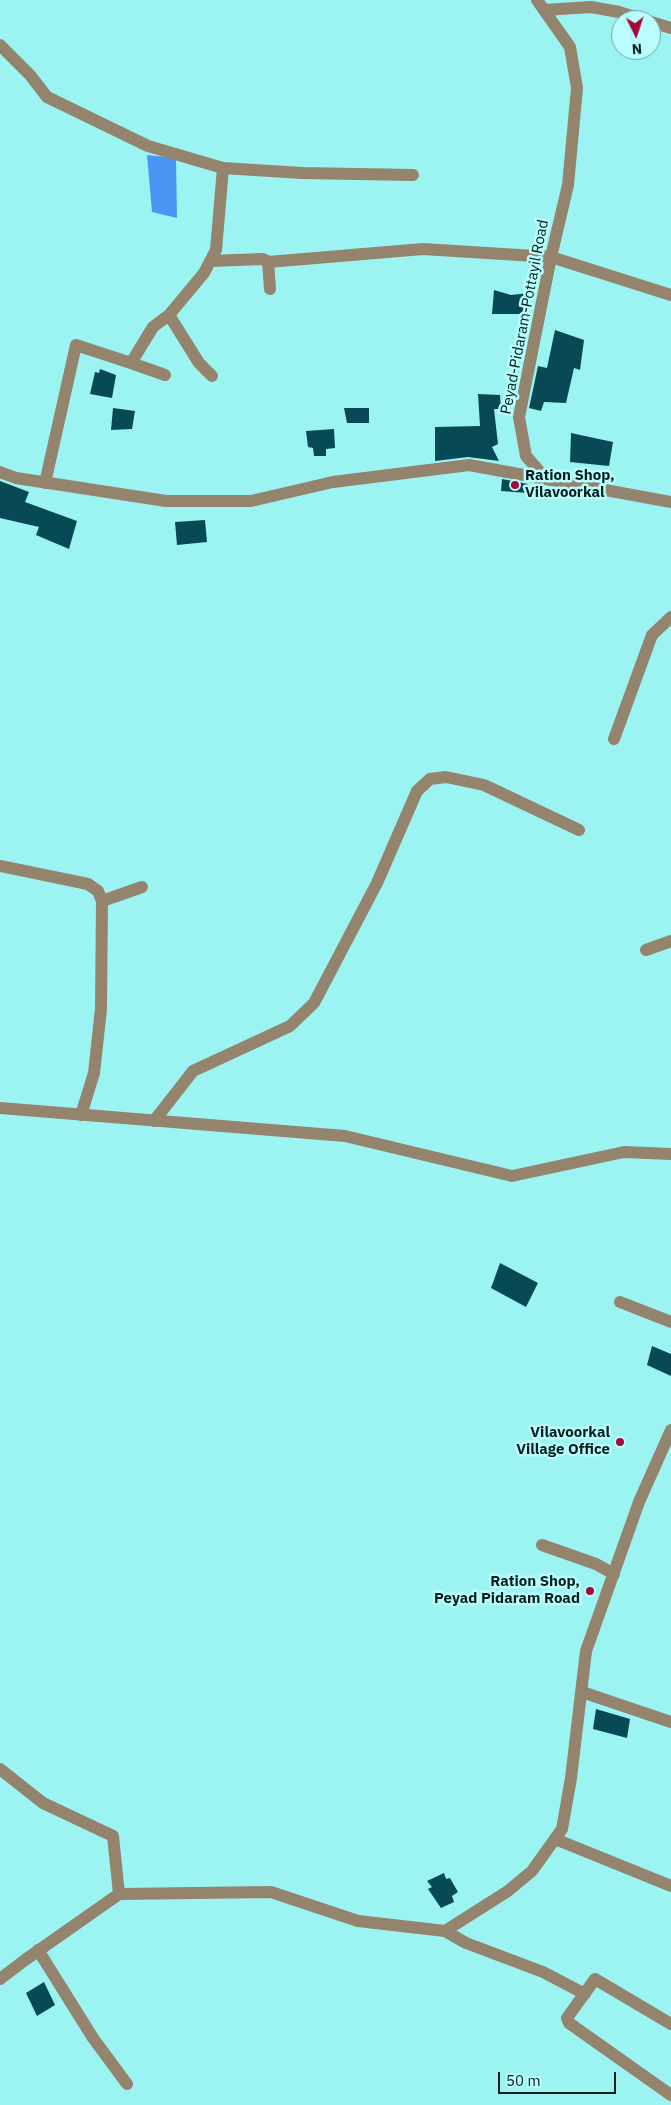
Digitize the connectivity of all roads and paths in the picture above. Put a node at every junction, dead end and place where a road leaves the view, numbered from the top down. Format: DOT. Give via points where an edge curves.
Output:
graph roads {
  1 [pos="540,5"];
  2 [pos="618,6"];
  3 [pos="0,46"];
  4 [pos="223,168"];
  5 [pos="413,175"];
  6 [pos="551,257"];
  7 [pos="210,261"];
  8 [pos="268,262"];
  9 [pos="270,289"];
  10 [pos="671,294"];
  11 [pos="169,315"];
  12 [pos="131,363"];
  13 [pos="164,375"];
  14 [pos="212,376"];
  15 [pos="0,472"];
  16 [pos="546,479"];
  17 [pos="45,483"];
  18 [pos="671,502"];
  19 [pos="671,617"];
  20 [pos="614,739"];
  21 [pos="580,830"];
  22 [pos="0,866"];
  23 [pos="142,887"];
  24 [pos="102,901"];
  25 [pos="671,941"];
  26 [pos="646,950"];
  27 [pos="0,1108"];
  28 [pos="81,1115"];
  29 [pos="154,1121"];
  30 [pos="671,1154"];
  31 [pos="620,1302"];
  32 [pos="671,1322"];
  33 [pos="671,1430"];
  34 [pos="542,1545"];
  35 [pos="614,1574"];
  36 [pos="582,1692"];
  37 [pos="671,1722"];
  38 [pos="0,1769"];
  39 [pos="555,1839"];
  40 [pos="671,1886"];
  41 [pos="119,1894"];
  42 [pos="445,1931"];
  43 [pos="38,1950"];
  44 [pos="0,1979"];
  45 [pos="585,1994"];
  46 [pos="671,2024"];
  47 [pos="127,2084"];
  48 [pos="671,2094"];
  1 -- 2 [label="street"];
  1 -- 6 [label="street, Peyad-Pidaram-Pottayil Road" via="570,47 577,88 568,185"];
  3 -- 4 [label="street" via="47,97 148,146"];
  4 -- 5 [label="street"];
  4 -- 7 [label="street" via="216,250"];
  6 -- 8 [label="street" via="423,249"];
  6 -- 10 [label="street"];
  6 -- 16 [label="street, Peyad-Pidaram-Pottayil Road" via="519,417 526,456"];
  7 -- 8 [label="street" via="260,258"];
  7 -- 11 [label="street" via="200,279"];
  8 -- 9 [label="street"];
  11 -- 12 [label="street" via="153,327"];
  11 -- 14 [label="street" via="199,363"];
  12 -- 13 [label="street"];
  12 -- 17 [label="street" via="76,345"];
  15 -- 17 [label="street"];
  16 -- 17 [label="street" via="469,465 333,482 251,501 166,501"];
  16 -- 18 [label="street"];
  19 -- 20 [label="street" via="652,635"];
  21 -- 29 [label="street" via="484,784 446,776 430,779 417,791 376,883 314,1003 290,1026 193,1071"];
  22 -- 24 [label="street" via="88,884 98,891"];
  23 -- 24 [label="street"];
  24 -- 28 [label="street" via="101,1009 94,1073"];
  25 -- 26 [label="street"];
  27 -- 28 [label="street"];
  28 -- 29 [label="street"];
  29 -- 30 [label="street" via="345,1136 512,1176 624,1152"];
  31 -- 32 [label="street"];
  33 -- 35 [label="street"];
  34 -- 35 [label="street" via="596,1564"];
  35 -- 36 [label="street" via="586,1651"];
  36 -- 37 [label="street"];
  36 -- 39 [label="street" via="562,1829"];
  38 -- 41 [label="street" via="43,1803 113,1836"];
  39 -- 40 [label="street"];
  39 -- 42 [label="street" via="532,1871 508,1891"];
  41 -- 42 [label="street" via="271,1892 358,1921"];
  41 -- 43 [label="street"];
  42 -- 45 [label="street" via="466,1943 543,1972"];
  43 -- 44 [label="street"];
  43 -- 47 [label="street" via="93,2038"];
  45 -- 46 [label="street" via="595,1979"];
  45 -- 48 [label="street" via="567,2018 569,2023"];
}
